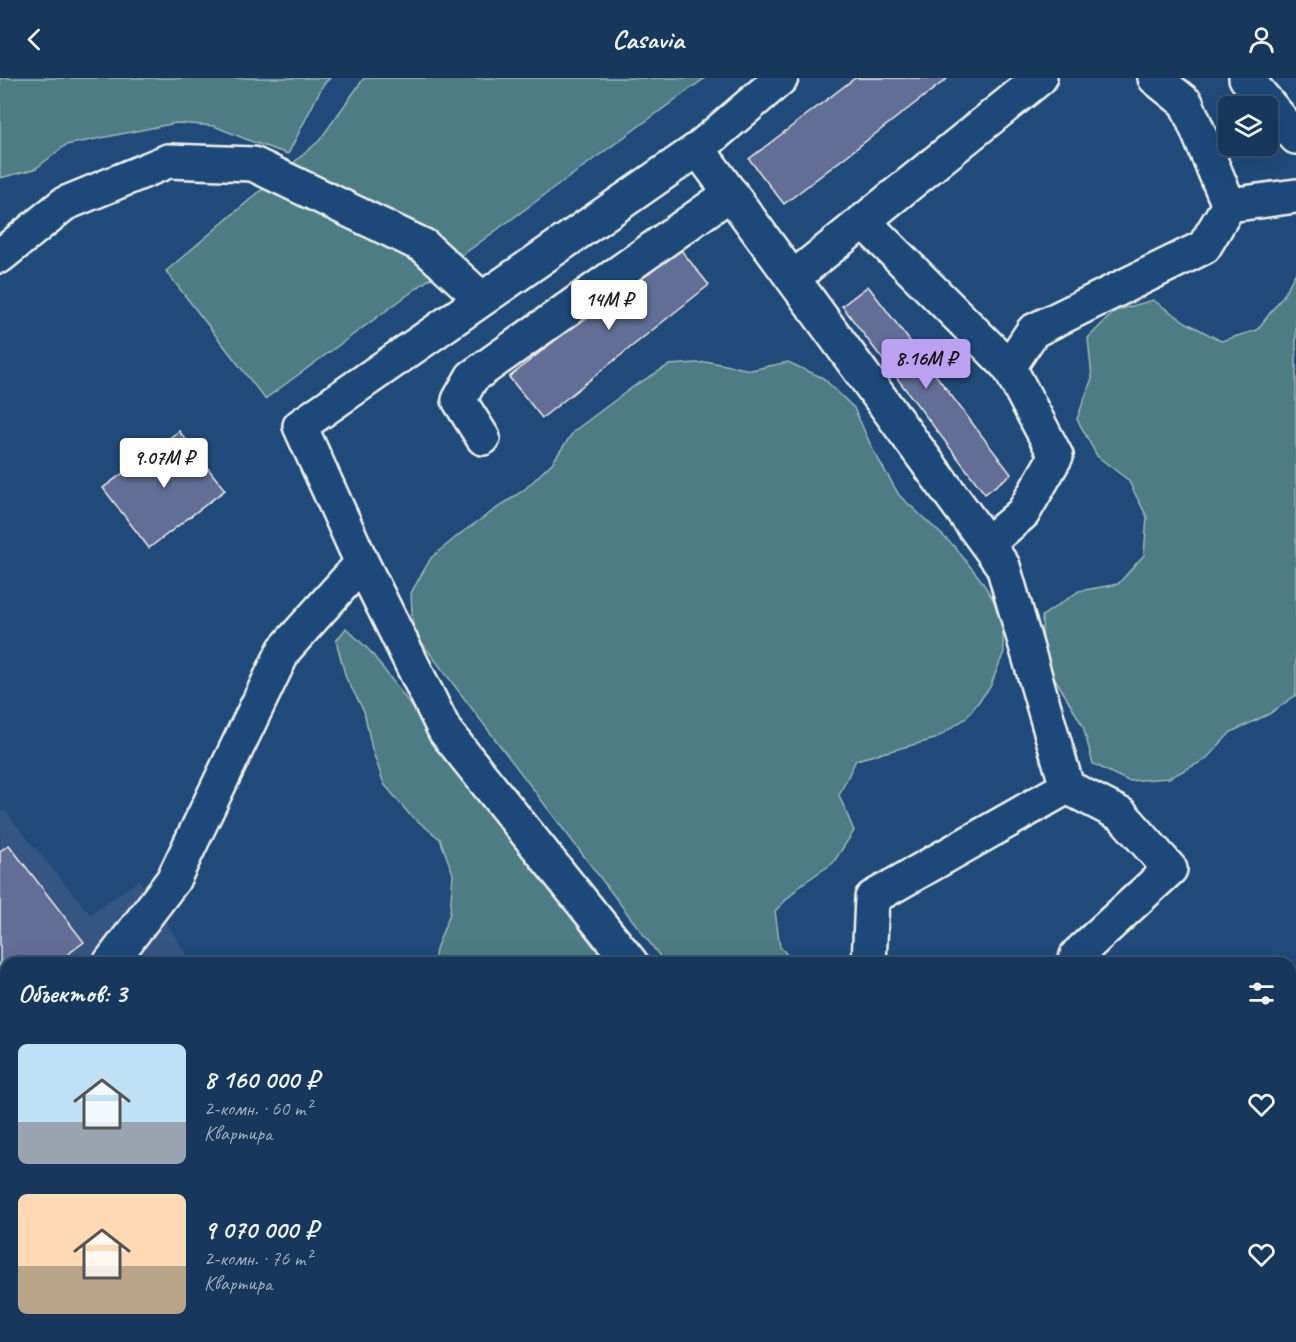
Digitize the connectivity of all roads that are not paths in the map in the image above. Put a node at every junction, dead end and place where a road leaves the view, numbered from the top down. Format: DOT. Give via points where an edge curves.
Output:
graph roads {
  1 [pos="782,78"];
  2 [pos="1040,78"];
  3 [pos="1155,78"];
  4 [pos="1246,78"];
  5 [pos="1296,137"];
  6 [pos="698,149"];
  7 [pos="731,193"];
  8 [pos="1296,195"];
  9 [pos="1229,205"];
  10 [pos="863,221"];
  11 [pos="0,256"];
  12 [pos="793,278"];
  13 [pos="482,299"];
  14 [pos="1009,367"];
  15 [pos="483,438"];
  16 [pos="987,544"];
  17 [pos="362,563"];
  18 [pos="1067,787"];
  19 [pos="115,957"];
  20 [pos="627,957"];
  21 [pos="869,957"];
  22 [pos="1076,957"];
  1 -- 6 [label="lane"];
  2 -- 10 [label="lane"];
  3 -- 9 [label="lane" via="1186,104"];
  4 -- 5 [label="lane"];
  6 -- 7 [label="lane"];
  6 -- 13 [label="lane"];
  7 -- 12 [label="lane"];
  7 -- 15 [label="lane" via="472,377 459,400"];
  8 -- 9 [label="lane"];
  9 -- 14 [label="lane" via="1204,247 1033,332"];
  10 -- 12 [label="lane"];
  10 -- 14 [label="lane"];
  11 -- 13 [label="lane" via="64,204 168,161 253,164 424,246"];
  12 -- 16 [label="lane"];
  13 -- 17 [label="lane" via="300,426"];
  14 -- 16 [label="lane" via="1056,456 1023,513"];
  16 -- 18 [label="lane" via="1003,566"];
  17 -- 19 [label="lane" via="284,650 173,880"];
  17 -- 20 [label="lane" via="445,731"];
  18 -- 21 [label="lane" via="872,898"];
  18 -- 22 [label="lane" via="1122,815 1170,869"];
}
